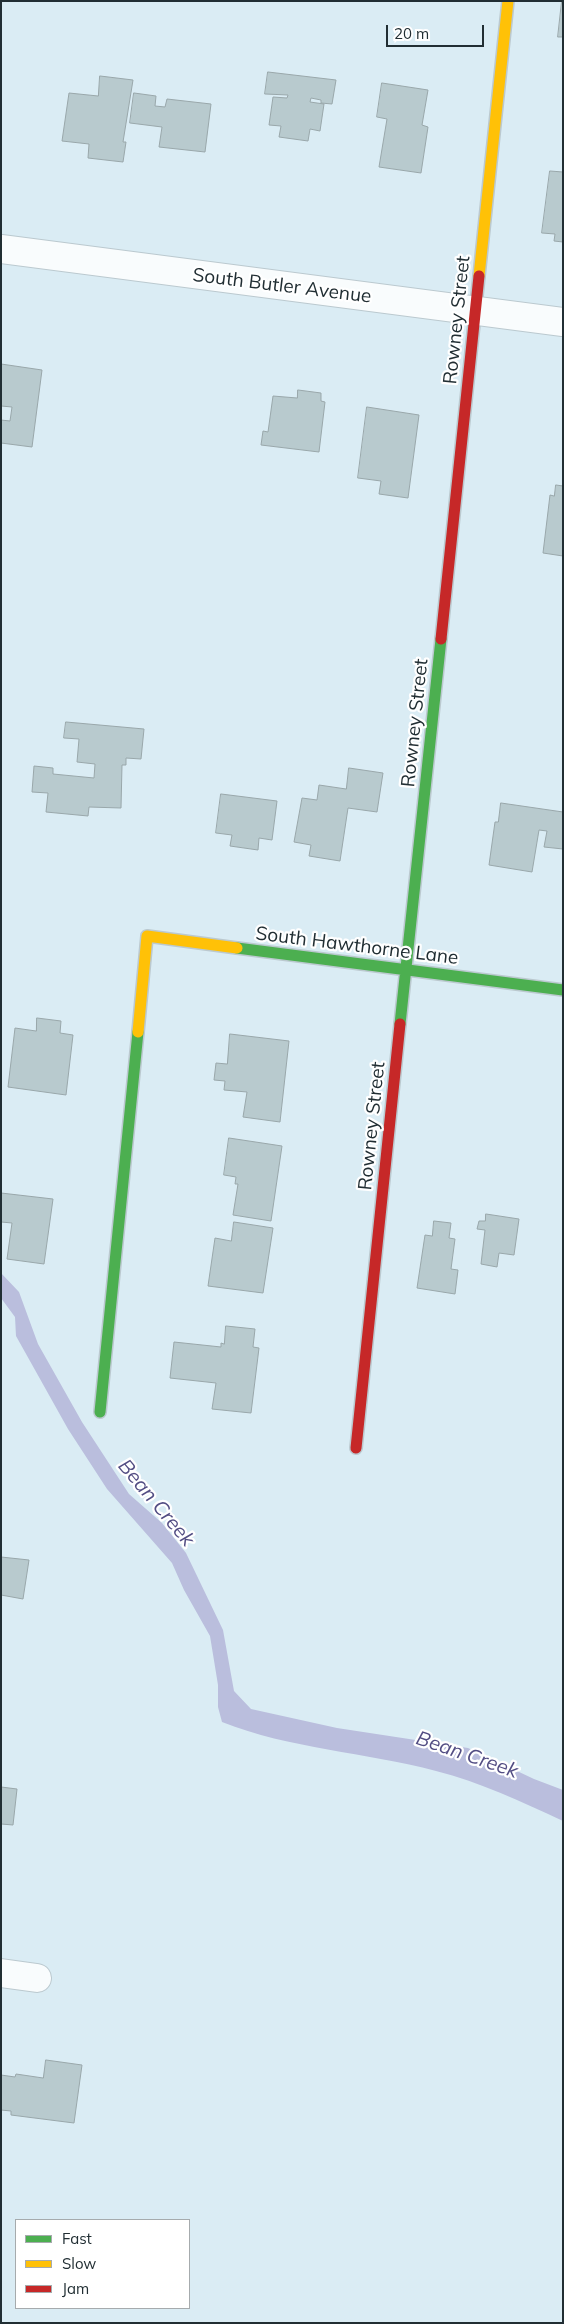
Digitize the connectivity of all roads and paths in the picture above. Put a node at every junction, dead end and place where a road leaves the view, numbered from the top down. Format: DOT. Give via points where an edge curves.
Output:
graph roads {
  1 [pos="508,1"];
  2 [pos="1,250"];
  3 [pos="476,311"];
  4 [pos="563,322"];
  5 [pos="406,970"];
  6 [pos="563,990"];
  7 [pos="100,1412"];
  8 [pos="356,1448"];
  9 [pos="1,1973"];
  10 [pos="37,1978"];
  1 -- 3 [label="street, Rowney Street"];
  2 -- 3 [label="street, South Butler Avenue"];
  3 -- 4 [label="street, South Butler Avenue"];
  3 -- 5 [label="street, Rowney Street"];
  5 -- 6 [label="street, South Hawthorne Lane"];
  5 -- 7 [label="street, South Hawthorne Lane" via="147,936"];
  5 -- 8 [label="street, Rowney Street"];
  9 -- 10 [label="street"];
}
